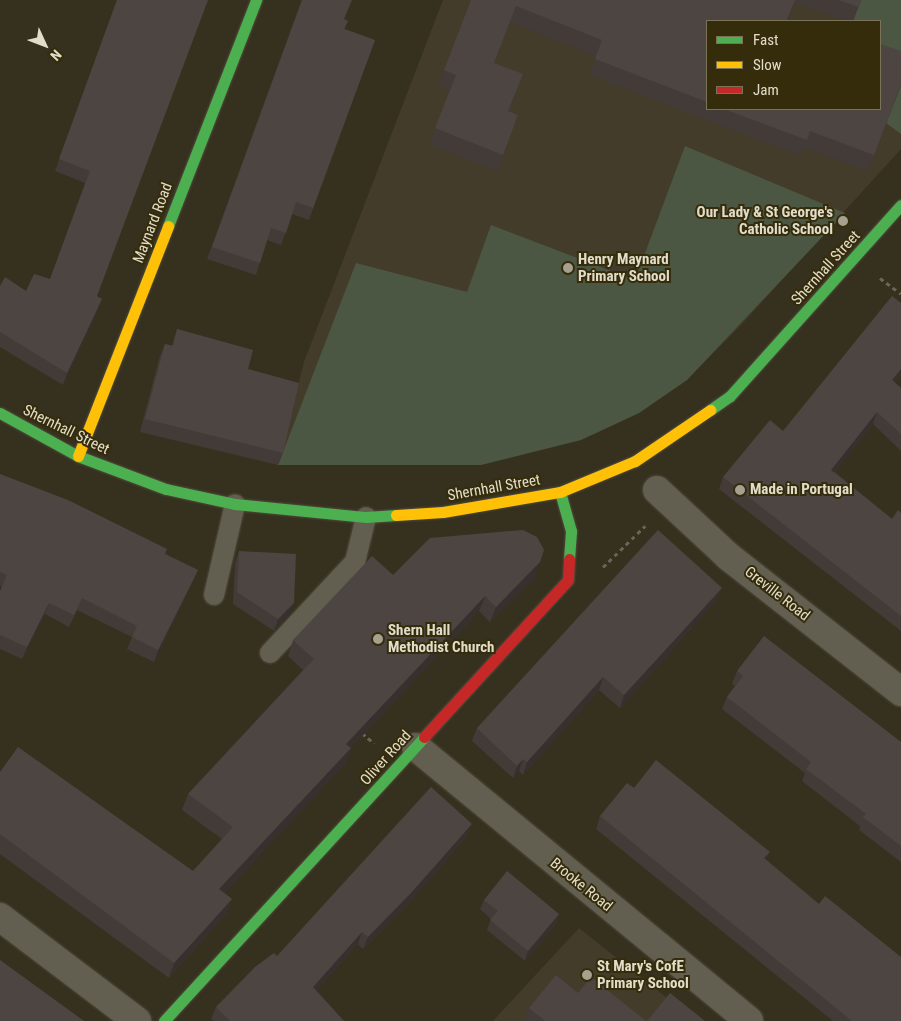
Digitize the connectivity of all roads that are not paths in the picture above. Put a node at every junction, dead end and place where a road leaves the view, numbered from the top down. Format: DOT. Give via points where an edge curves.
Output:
graph roads {
  1 [pos="256,0"];
  2 [pos="901,205"];
  3 [pos="0,414"];
  4 [pos="78,456"];
  5 [pos="560,492"];
  6 [pos="664,497"];
  7 [pos="235,504"];
  8 [pos="366,516"];
  9 [pos="214,595"];
  10 [pos="270,653"];
  11 [pos="901,692"];
  12 [pos="408,756"];
  13 [pos="0,917"];
  14 [pos="137,1021"];
  15 [pos="164,1021"];
  16 [pos="749,1021"];
  1 -- 4 [label="street, Maynard Road"];
  2 -- 5 [label="street, Shernhall Street" via="730,396 635,461"];
  3 -- 4 [label="street, Shernhall Street"];
  4 -- 7 [label="street, Shernhall Street" via="166,489"];
  5 -- 8 [label="street, Shernhall Street" via="443,512"];
  5 -- 12 [label="street, Oliver Road" via="571,531 568,580"];
  6 -- 11 [label="street, Greville Road" via="729,557"];
  7 -- 8 [label="street, Shernhall Street"];
  7 -- 9 [label="lane"];
  8 -- 10 [label="lane" via="355,562"];
  12 -- 15 [label="street, Oliver Road"];
  12 -- 16 [label="street, Brooke Road"];
  13 -- 14 [label="street"];
}
